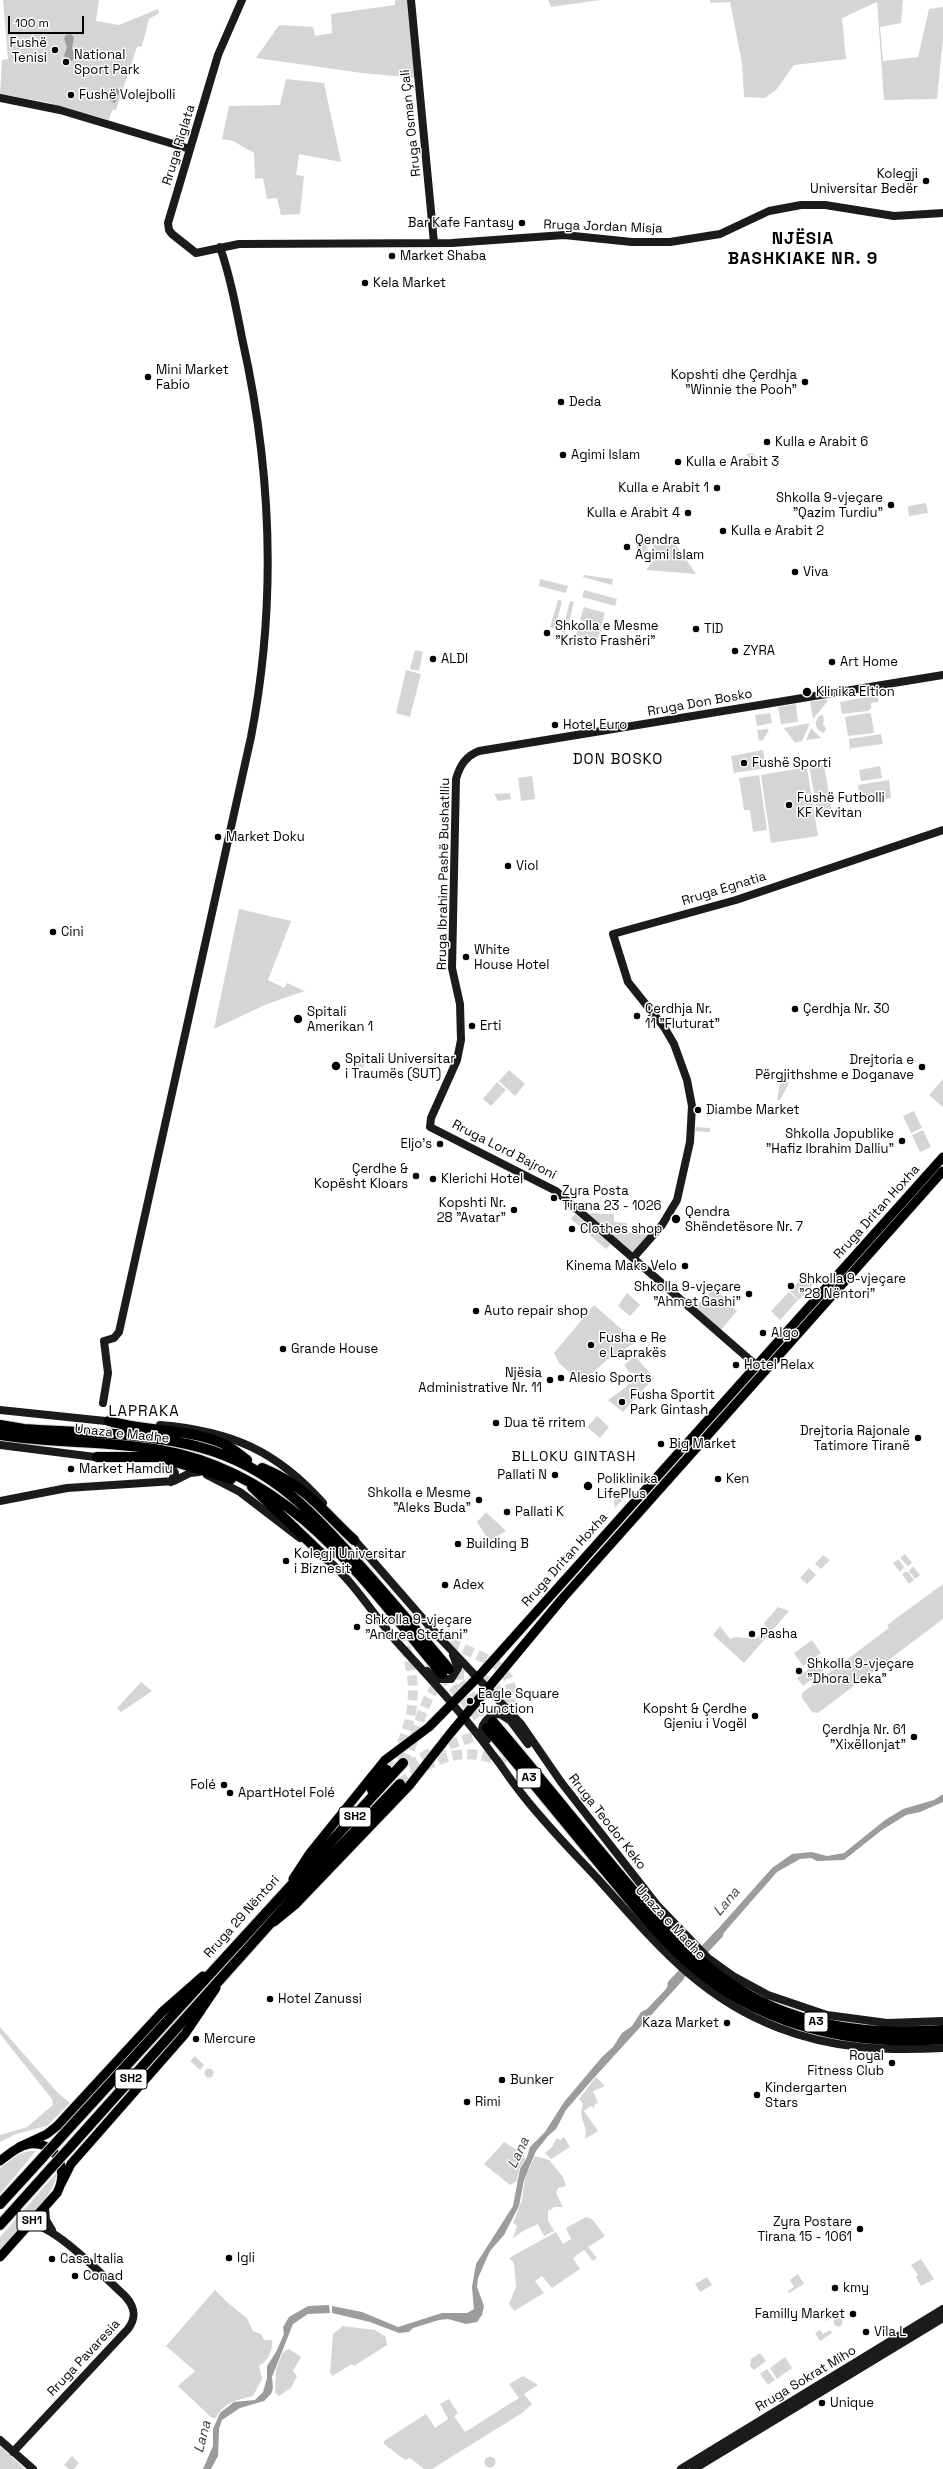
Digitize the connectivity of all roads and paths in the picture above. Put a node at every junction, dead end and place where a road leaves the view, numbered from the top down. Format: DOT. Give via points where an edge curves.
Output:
graph roads {
  1 [pos="242,0"];
  2 [pos="411,0"];
  3 [pos="0,98"];
  4 [pos="190,149"];
  5 [pos="943,213"];
  6 [pos="434,243"];
  7 [pos="231,245"];
  8 [pos="220,247"];
  9 [pos="943,675"];
  10 [pos="465,760"];
  11 [pos="943,830"];
  12 [pos="430,1127"];
  13 [pos="943,1158"];
  14 [pos="943,1171"];
  15 [pos="633,1258"];
  16 [pos="760,1369"];
  17 [pos="103,1403"];
  18 [pos="0,1410"];
  19 [pos="109,1421"];
  20 [pos="0,1425"];
  21 [pos="0,1435"];
  22 [pos="175,1441"];
  23 [pos="0,1445"];
  24 [pos="186,1456"];
  25 [pos="96,1457"];
  26 [pos="249,1461"];
  27 [pos="170,1464"];
  28 [pos="260,1468"];
  29 [pos="199,1472"];
  30 [pos="172,1481"];
  31 [pos="241,1481"];
  32 [pos="252,1487"];
  33 [pos="291,1494"];
  34 [pos="0,1501"];
  35 [pos="317,1531"];
  36 [pos="354,1540"];
  37 [pos="327,1559"];
  38 [pos="369,1587"];
  39 [pos="386,1593"];
  40 [pos="416,1622"];
  41 [pos="386,1629"];
  42 [pos="434,1631"];
  43 [pos="400,1634"];
  44 [pos="478,1677"];
  45 [pos="488,1688"];
  46 [pos="452,1704"];
  47 [pos="463,1718"];
  48 [pos="520,1742"];
  49 [pos="542,1756"];
  50 [pos="533,1768"];
  51 [pos="387,1770"];
  52 [pos="509,1771"];
  53 [pos="400,1784"];
  54 [pos="570,1828"];
  55 [pos="337,1849"];
  56 [pos="306,1870"];
  57 [pos="281,1897"];
  58 [pos="268,1926"];
  59 [pos="685,1955"];
  60 [pos="216,1968"];
  61 [pos="700,1968"];
  62 [pos="226,1972"];
  63 [pos="943,2021"];
  64 [pos="943,2030"];
  65 [pos="943,2039"];
  66 [pos="943,2048"];
  67 [pos="19,2147"];
  68 [pos="2,2159"];
  69 [pos="62,2184"];
  70 [pos="0,2204"];
  71 [pos="45,2207"];
  72 [pos="30,2224"];
  73 [pos="0,2225"];
  74 [pos="55,2234"];
  75 [pos="0,2257"];
  76 [pos="943,2309"];
  77 [pos="943,2318"];
  78 [pos="895,2343"];
  79 [pos="767,2420"];
  80 [pos="0,2440"];
  81 [pos="13,2452"];
  82 [pos="33,2469"];
  83 [pos="682,2469"];
  84 [pos="694,2469"];
  1 -- 4 [label="main road, Rruga Riglata" via="218,55"];
  2 -- 6 [label="main road, Rruga Osman Çali"];
  3 -- 4 [label="main road" via="60,110"];
  4 -- 8 [label="main road, Rruga Riglata" via="168,227 172,234 194,252"];
  5 -- 6 [label="main road, Rruga Jordan Misja" via="894,216 825,205 801,205 776,209 720,234 697,239 637,242 564,235"];
  6 -- 7 [label="main road, Rruga Jordan Misja"];
  7 -- 8 [label="main road, Rruga Riglata"];
  8 -- 17 [label="main road" via="249,367 264,463 269,559 264,655 251,737 119,1332 114,1338 104,1341 108,1373"];
  9 -- 10 [label="main road, Rruga Don Bosko" via="479,751 469,755"];
  10 -- 12 [label="main road, Rruga Ibrahim Pashë Bushatlliu" via="456,779 452,946 453,973 460,1004 461,1040 456,1060 431,1118"];
  11 -- 15 [label="main road, Rruga Egnatia" via="736,900 613,934 628,982 664,1027 676,1050 687,1080 692,1106 690,1142 682,1182 674,1204 657,1231"];
  12 -- 15 [label="main road, Rruga Lord Bajroni" via="551,1188"];
  13 -- 16 [label="main road, Rruga Dritan Hoxha"];
  14 -- 16 [label="main road, Rruga Dritan Hoxha"];
  15 -- 16 [label="main road, Rruga Lord Bajroni"];
  16 -- 44 [label="main road, Rruga Dritan Hoxha"];
  16 -- 45 [label="main road, Rruga Dritan Hoxha"];
  18 -- 19 [label="main road"];
  19 -- 26 [label="highway" via="208,1439 225,1445"];
  19 -- 36 [label="main road" via="191,1428 229,1437 268,1455 302,1480"];
  20 -- 22 [label="highway, Unaza e Madhe"];
  21 -- 24 [label="highway, Unaza e Madhe" via="142,1447"];
  22 -- 26 [label="highway" via="202,1443"];
  22 -- 33 [label="highway, Unaza e Madhe" via="234,1459 263,1474"];
  23 -- 25 [label="main road"];
  24 -- 31 [label="highway"];
  24 -- 35 [label="highway, Unaza e Madhe" via="227,1470 259,1486 296,1511"];
  25 -- 27 [label="main road"];
  25 -- 31 [label="highway" via="159,1457"];
  26 -- 28 [label="highway"];
  27 -- 29 [label="main road"];
  27 -- 30 [label="main road" via="175,1473"];
  28 -- 33 [label="highway" via="279,1480"];
  28 -- 36 [label="highway" via="286,1478 305,1491"];
  29 -- 30 [label="main road"];
  29 -- 37 [label="main road" via="240,1492"];
  30 -- 34 [label="main road" via="67,1488"];
  31 -- 32 [label="highway"];
  32 -- 35 [label="highway"];
  32 -- 37 [label="highway"];
  33 -- 39 [label="highway, Unaza e Madhe" via="320,1521"];
  35 -- 38 [label="highway, Unaza e Madhe"];
  36 -- 42 [label="main road"];
  37 -- 41 [label="main road"];
  38 -- 39 [label="highway, Unaza e Madhe" via="445,1671"];
  38 -- 43 [label="highway"];
  39 -- 40 [label="highway"];
  41 -- 42 [label="main road" via="409,1649 432,1675 443,1680 451,1679 457,1673 458,1663"];
  41 -- 46 [label="main road, Rruga Teodor Keko"];
  42 -- 44 [label="main road, Rruga Teodor Keko"];
  44 -- 45 [label="main road, Rruga Teodor Keko"];
  44 -- 46 [label="main road, Rruga Dritan Hoxha"];
  45 -- 47 [label="main road, Rruga Dritan Hoxha"];
  45 -- 49 [label="main road, Rruga Teodor Keko" via="521,1724"];
  46 -- 47 [label="main road, Rruga Teodor Keko"];
  46 -- 57 [label="main road, Rruga 29 Nëntori" via="417,1737 385,1760 310,1852"];
  47 -- 52 [label="main road, Rruga Teodor Keko"];
  47 -- 58 [label="main road, Rruga 29 Nëntori" via="409,1786 296,1904"];
  48 -- 50 [label="highway"];
  49 -- 52 [label="main road" via="505,1716 495,1714 483,1725 482,1733"];
  49 -- 59 [label="main road, Rruga Teodor Keko" via="657,1905"];
  50 -- 54 [label="highway, Unaza e Madhe / A3" via="490,1725"];
  50 -- 59 [label="highway, Unaza e Madhe / A3"];
  51 -- 56 [label="highway"];
  52 -- 54 [label="highway"];
  52 -- 59 [label="main road, Rruga Teodor Keko" via="564,1843"];
  53 -- 55 [label="highway, SH2"];
  54 -- 59 [label="highway, Unaza e Madhe / A3" via="648,1921"];
  55 -- 56 [label="highway, SH2" via="406,1765"];
  55 -- 58 [label="highway, SH2"];
  56 -- 57 [label="highway, SH2"];
  57 -- 60 [label="highway, Rruga 29 Nëntori / SH2"];
  58 -- 62 [label="highway, Rruga 29 Nëntori / SH2"];
  59 -- 61 [label="highway, Unaza e Madhe / A3"];
  59 -- 61 [label="main road, Rruga Teodor Keko"];
  60 -- 67 [label="main road, Rruga 29 Nëntori" via="166,2008 57,2126 47,2134"];
  60 -- 70 [label="highway, SH2, bridge"];
  61 -- 63 [label="main road, Rruga Teodor Keko" via="733,1976 768,1995 827,2015 887,2023"];
  61 -- 64 [label="highway, Unaza e Madhe / A3" via="784,2012 815,2022 841,2028 885,2032"];
  61 -- 65 [label="highway, Unaza e Madhe / A3" via="720,1988 745,2002 782,2020 814,2030 875,2040"];
  61 -- 66 [label="main road, Rruga Teodor Keko" via="738,2009 778,2028 823,2042 873,2049"];
  62 -- 69 [label="main road, Rruga 29 Nëntori" via="185,2034 71,2164"];
  62 -- 73 [label="highway, SH2, bridge"];
  67 -- 68 [label="main road, Rruga 29 Nëntori"];
  67 -- 69 [label="main road" via="34,2144 48,2148 61,2164"];
  69 -- 71 [label="main road, SH1"];
  71 -- 72 [label="main road, SH1"];
  71 -- 74 [label="main road" via="46,2221"];
  72 -- 74 [label="main road" via="41,2225"];
  72 -- 75 [label="main road, SH1"];
  74 -- 81 [label="main road, Rruga Pavaresia" via="132,2304 134,2317 128,2329"];
  76 -- 78 [label="main road, Rruga Sokrat Miho"];
  77 -- 78 [label="main road, Rruga Sokrat Miho"];
  78 -- 79 [label="main road, Rruga Sokrat Miho"];
  79 -- 83 [label="main road, Rruga Sokrat Miho"];
  79 -- 84 [label="main road, Rruga Sokrat Miho"];
  80 -- 81 [label="main road"];
  81 -- 82 [label="main road"];
}
